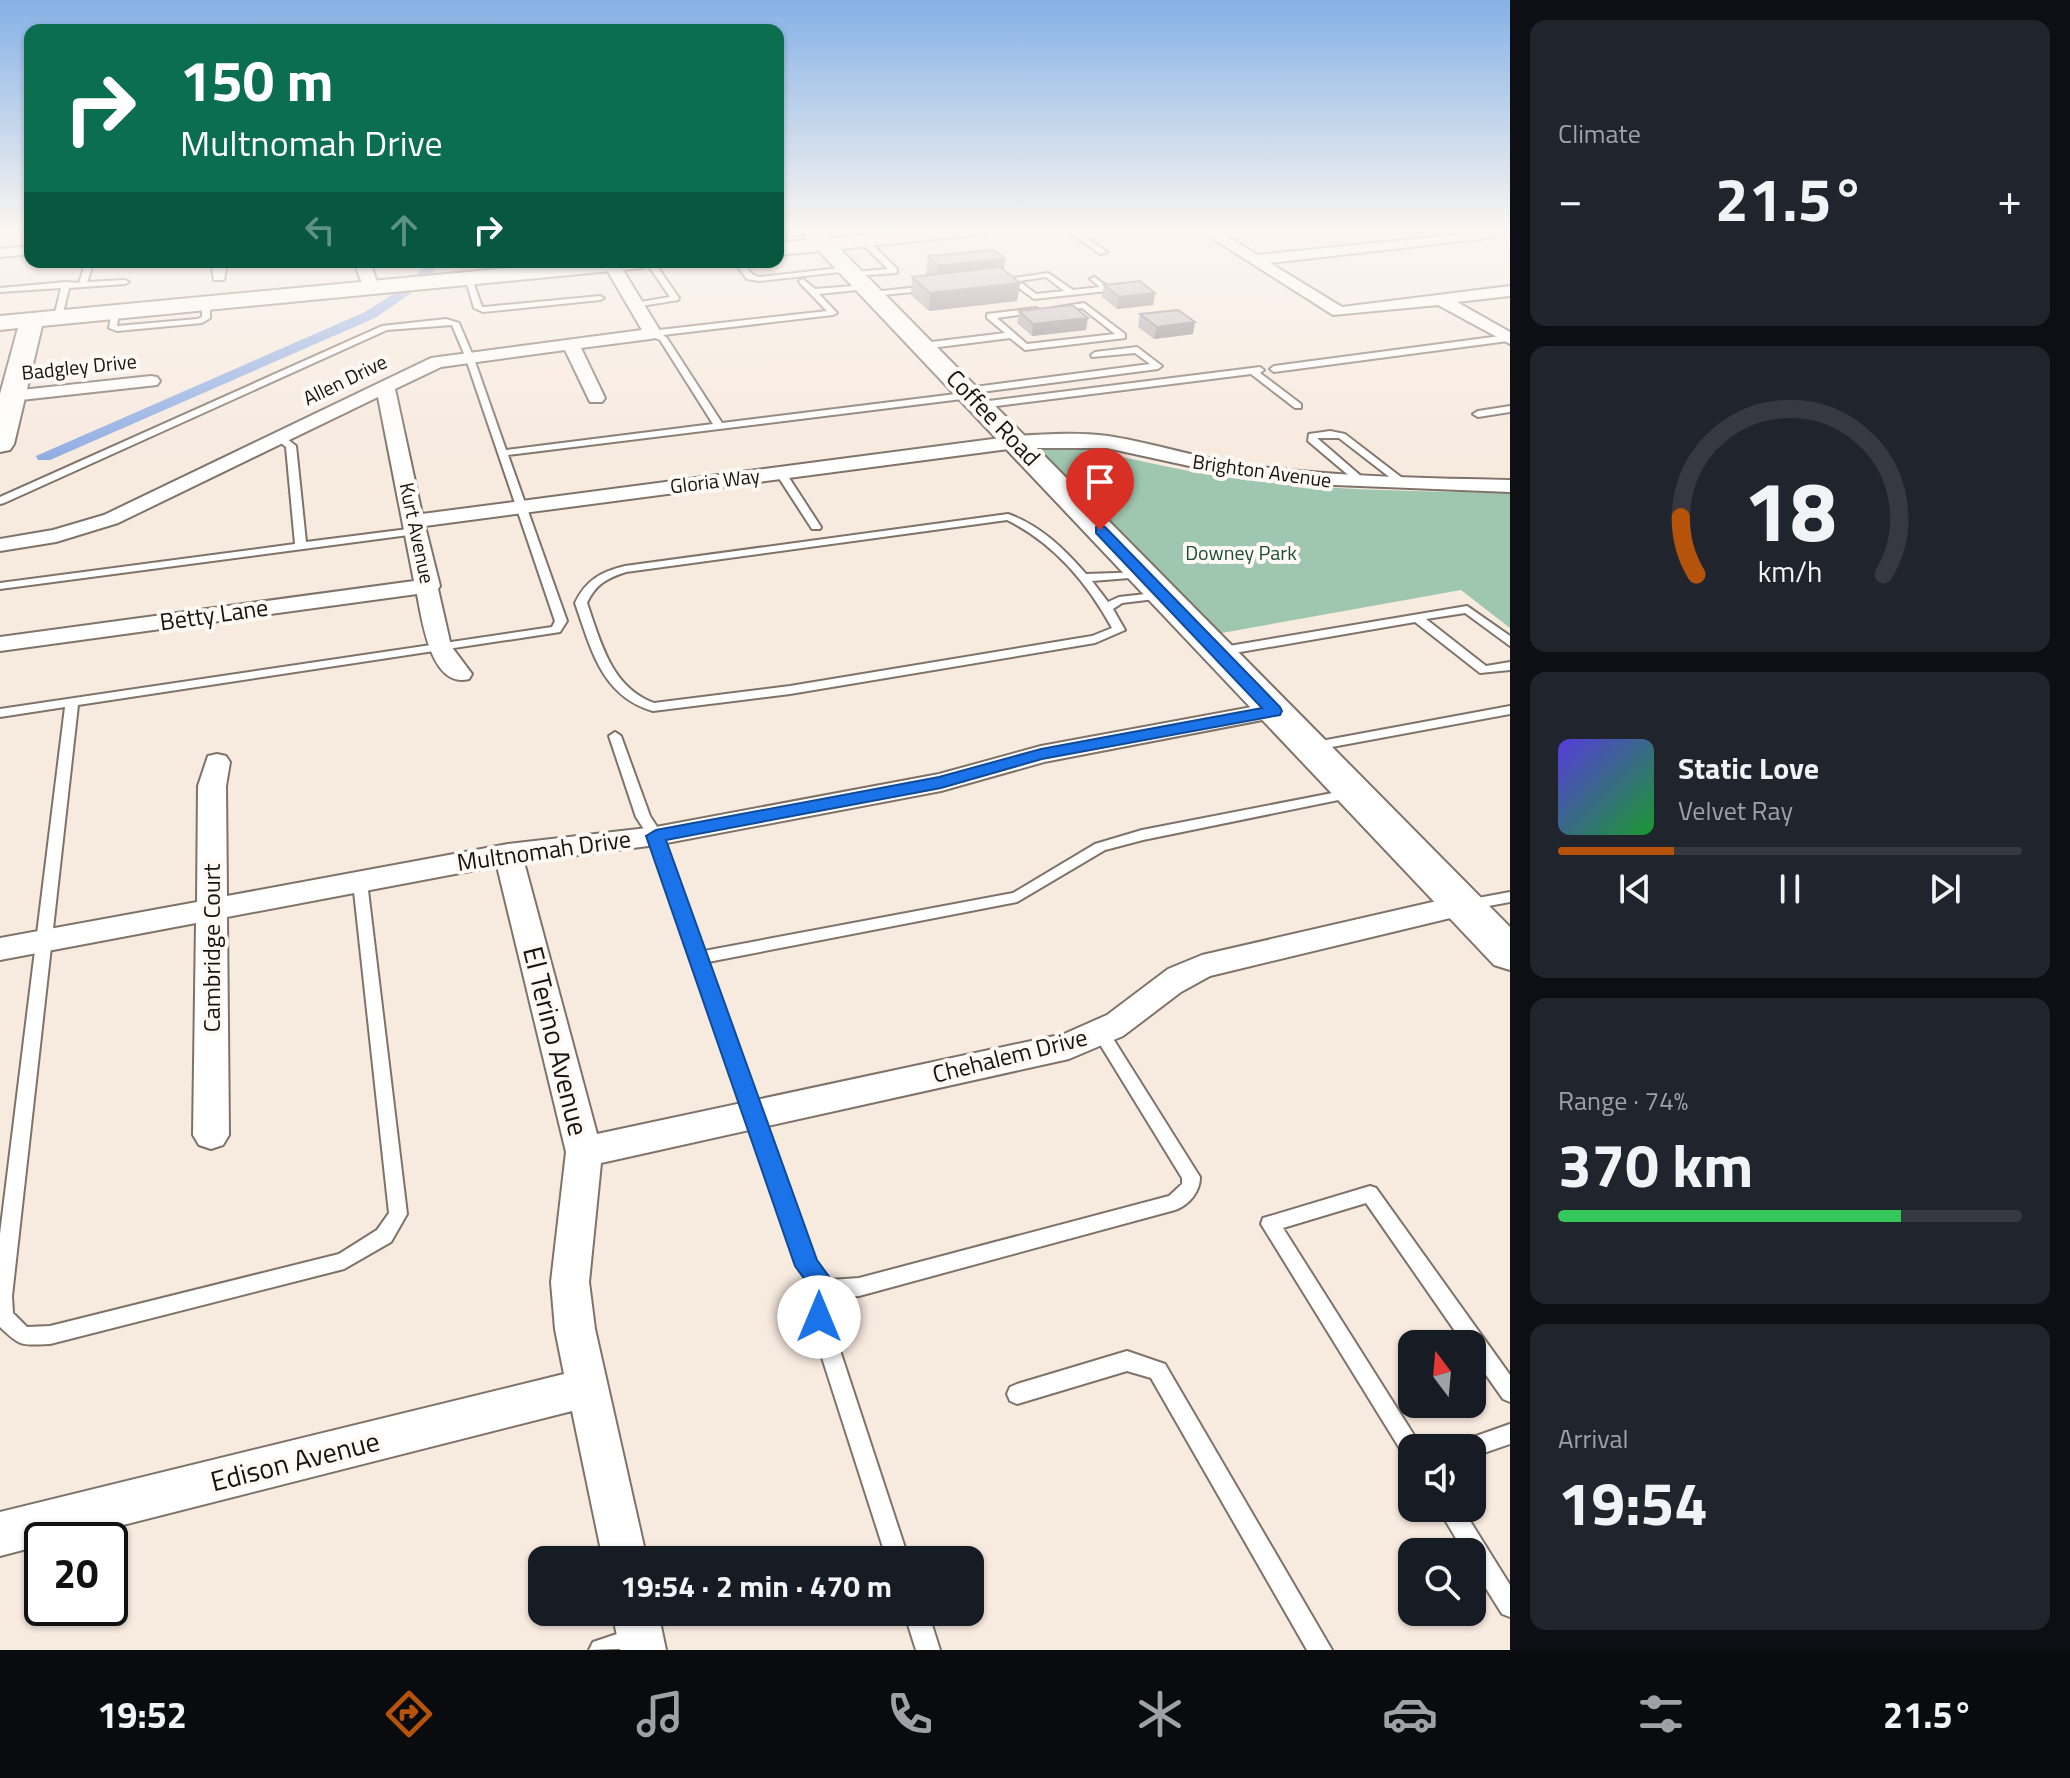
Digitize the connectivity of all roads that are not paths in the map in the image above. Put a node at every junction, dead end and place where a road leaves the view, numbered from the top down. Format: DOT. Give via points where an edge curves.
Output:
graph roads {
  1 [pos="53,305"];
  2 [pos="186,305"];
  3 [pos="477,305"];
  4 [pos="532,305"];
  5 [pos="638,305"];
  6 [pos="825,305"];
  7 [pos="890,305"];
  8 [pos="1328,305"];
  9 [pos="1393,305"];
  10 [pos="1451,305"];
  11 [pos="45,319"];
  12 [pos="0,323"];
  13 [pos="650,334"];
  14 [pos="1506,334"];
  15 [pos="1012,335"];
  16 [pos="571,345"];
  17 [pos="923,346"];
  18 [pos="1095,355"];
  19 [pos="469,356"];
  20 [pos="1274,369"];
  21 [pos="151,381"];
  22 [pos="385,386"];
  23 [pos="973,397"];
  24 [pos="596,398"];
  25 [pos="1298,406"];
  26 [pos="6,408"];
  27 [pos="1510,409"];
  28 [pos="1478,414"];
  29 [pos="719,426"];
  30 [pos="279,437"];
  31 [pos="1016,442"];
  32 [pos="0,444"];
  33 [pos="502,453"];
  34 [pos="780,472"];
  35 [pos="1364,483"];
  36 [pos="1405,484"];
  37 [pos="1510,486"];
  38 [pos="0,501"];
  39 [pos="520,506"];
  40 [pos="415,526"];
  41 [pos="816,527"];
  42 [pos="0,545"];
  43 [pos="301,546"];
  44 [pos="1081,578"];
  45 [pos="1153,585"];
  46 [pos="0,586"];
  47 [pos="429,586"];
  48 [pos="1108,607"];
  49 [pos="1416,617"];
  50 [pos="1510,642"];
  51 [pos="0,644"];
  52 [pos="439,647"];
  53 [pos="1217,652"];
  54 [pos="1510,666"];
  55 [pos="460,674"];
  56 [pos="72,703"];
  57 [pos="1510,710"];
  58 [pos="1274,711"];
  59 [pos="0,713"];
  60 [pos="615,736"];
  61 [pos="1310,747"];
  62 [pos="217,762"];
  63 [pos="1354,793"];
  64 [pos="656,836"];
  65 [pos="508,854"];
  66 [pos="360,882"];
  67 [pos="1510,897"];
  68 [pos="1463,905"];
  69 [pos="213,912"];
  70 [pos="43,942"];
  71 [pos="0,949"];
  72 [pos="1510,954"];
  73 [pos="698,958"];
  74 [pos="1101,1033"];
  75 [pos="755,1114"];
  76 [pos="211,1135"];
  77 [pos="584,1152"];
  78 [pos="826,1289"];
  79 [pos="590,1387"];
  80 [pos="1510,1392"];
  81 [pos="1017,1394"];
  82 [pos="1402,1434"];
  83 [pos="1510,1434"];
  84 [pos="1486,1442"];
  85 [pos="1458,1522"];
  86 [pos="0,1534"];
  87 [pos="622,1546"];
  88 [pos="893,1546"];
  89 [pos="1510,1606"];
  90 [pos="920,1626"];
  91 [pos="928,1650"];
  92 [pos="1320,1650"];
  1 -- 11 [label="lane"];
  2 -- 11 [label="street"];
  3 -- 4 [label="lane" via="483,310"];
  5 -- 13 [label="street"];
  6 -- 13 [label="lane" via="833,313"];
  7 -- 17 [label="street, Coffee Road"];
  8 -- 9 [label="street" via="1339,312"];
  10 -- 14 [label="street"];
  11 -- 12 [label="street"];
  11 -- 26 [label="street" via="14,369"];
  13 -- 16 [label="street, Allen Drive"];
  13 -- 29 [label="lane" via="663,338"];
  14 -- 20 [label="lane"];
  15 -- 15 [label="lane" via="990,316 1084,305 1122,336 1025,347"];
  15 -- 17 [label="lane"];
  16 -- 19 [label="street, Allen Drive"];
  16 -- 24 [label="street"];
  17 -- 23 [label="street, Coffee Road"];
  18 -- 23 [label="lane" via="1137,350 1158,366"];
  19 -- 22 [label="street, Allen Drive" via="424,366"];
  19 -- 33 [label="lane"];
  19 -- 38 [label="lane" via="455,323 385,328"];
  21 -- 26 [label="street, Badgley Drive"];
  22 -- 30 [label="street, Allen Drive"];
  22 -- 40 [label="street, Kurt Avenue"];
  23 -- 25 [label="lane" via="1256,371"];
  23 -- 29 [label="lane"];
  23 -- 31 [label="street, Coffee Road"];
  26 -- 32 [label="street"];
  27 -- 28 [label="lane"];
  29 -- 33 [label="lane"];
  30 -- 42 [label="street, Allen Drive" via="111,519 56,536"];
  30 -- 43 [label="lane" via="291,446"];
  31 -- 34 [label="street, Gloria Way"];
  31 -- 35 [label="street, Brighton Avenue" via="1108,442 1241,470"];
  31 -- 45 [label="street, Coffee Road"];
  33 -- 39 [label="lane"];
  34 -- 39 [label="street, Gloria Way"];
  34 -- 41 [label="lane"];
  35 -- 36 [label="street, Brighton Avenue"];
  35 -- 36 [label="lane" via="1312,436 1342,436"];
  36 -- 37 [label="street, Brighton Avenue"];
  39 -- 40 [label="street, Gloria Way"];
  39 -- 52 [label="lane" via="561,625 556,630"];
  40 -- 43 [label="lane"];
  40 -- 47 [label="street, Kurt Avenue"];
  43 -- 46 [label="lane"];
  44 -- 45 [label="lane"];
  44 -- 48 [label="lane"];
  44 -- 48 [label="lane" via="1043,537 1008,517 625,569 589,585 581,603 618,688 635,703 653,707 790,690 1095,639 1119,630"];
  45 -- 48 [label="lane"];
  45 -- 53 [label="street, Coffee Road"];
  47 -- 51 [label="street, Betty Lane"];
  47 -- 52 [label="street, Kurt Avenue"];
  49 -- 50 [label="lane" via="1467,609"];
  49 -- 53 [label="lane"];
  49 -- 54 [label="lane" via="1484,670"];
  52 -- 55 [label="street, Kurt Avenue"];
  52 -- 56 [label="lane"];
  53 -- 58 [label="street, Coffee Road"];
  56 -- 59 [label="lane"];
  56 -- 70 [label="lane"];
  57 -- 61 [label="lane"];
  58 -- 61 [label="street, Coffee Road"];
  58 -- 64 [label="street, Multnomah Drive" via="1041,754 941,782"];
  60 -- 64 [label="lane" via="643,817"];
  61 -- 63 [label="street, Coffee Road"];
  62 -- 69 [label="street, Cambridge Court" via="212,786"];
  63 -- 68 [label="street, Coffee Road"];
  63 -- 73 [label="lane" via="1100,847 1017,897"];
  64 -- 65 [label="street, Multnomah Drive"];
  64 -- 73 [label="lane"];
  65 -- 66 [label="street, Multnomah Drive"];
  65 -- 77 [label="street, El Terino Avenue"];
  66 -- 69 [label="street, Multnomah Drive"];
  66 -- 70 [label="lane" via="398,1214 384,1236 344,1261 50,1335 23,1336 3,1317 2,1296"];
  67 -- 68 [label="lane"];
  68 -- 72 [label="street, Coffee Road"];
  68 -- 74 [label="street, Chehalem Drive" via="1202,966 1164,985"];
  69 -- 70 [label="street, Multnomah Drive"];
  69 -- 76 [label="street, Cambridge Court"];
  70 -- 71 [label="street, Multnomah Drive"];
  73 -- 75 [label="lane"];
  74 -- 75 [label="street, Chehalem Drive" via="1069,1046"];
  74 -- 78 [label="lane" via="1191,1177 1191,1187 1175,1202 859,1287"];
  75 -- 77 [label="street, Chehalem Drive"];
  75 -- 78 [label="lane" via="807,1266"];
  77 -- 79 [label="street, El Terino Avenue" via="570,1282"];
  78 -- 88 [label="lane" via="819,1317"];
  79 -- 86 [label="street, Edison Avenue"];
  79 -- 87 [label="street, El Terino Avenue"];
  80 -- 82 [label="lane" via="1370,1194 1270,1224"];
  81 -- 92 [label="lane" via="1127,1361 1158,1371"];
  83 -- 84 [label="lane"];
  85 -- 89 [label="lane"];
  90 -- 91 [label="lane"];
}
